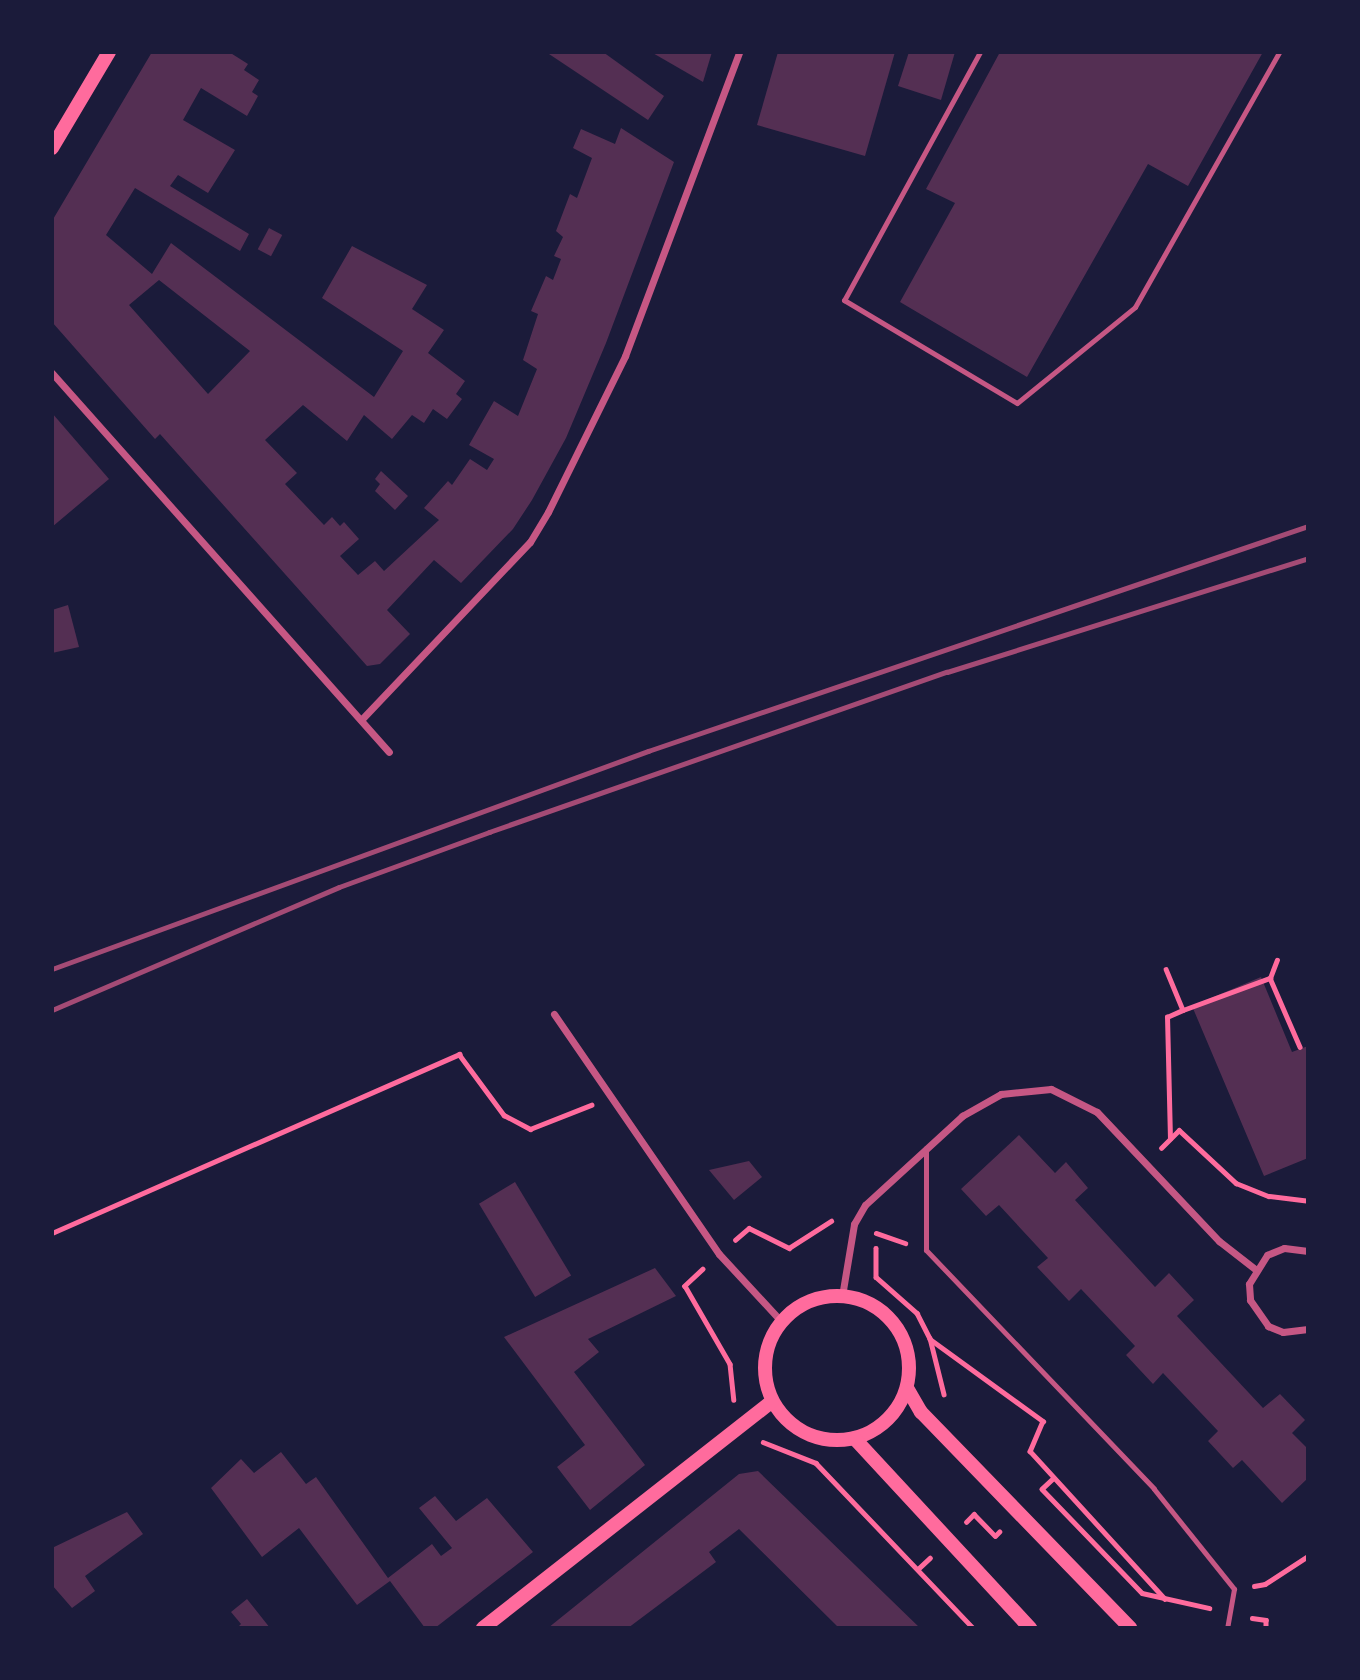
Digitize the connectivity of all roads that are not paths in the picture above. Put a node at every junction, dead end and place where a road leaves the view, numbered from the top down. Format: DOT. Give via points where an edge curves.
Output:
graph roads {
  1 [pos="109,52"];
  2 [pos="739,52"];
  3 [pos="980,52"];
  4 [pos="1279,52"];
  5 [pos="52,148"];
  6 [pos="52,373"];
  7 [pos="361,720"];
  8 [pos="389,752"];
  9 [pos="554,1014"];
  10 [pos="926,1147"];
  11 [pos="1307,1251"];
  12 [pos="1255,1269"];
  13 [pos="842,1296"];
  14 [pos="781,1321"];
  15 [pos="1307,1329"];
  16 [pos="907,1388"];
  17 [pos="772,1401"];
  18 [pos="855,1439"];
  19 [pos="483,1628"];
  20 [pos="1030,1628"];
  21 [pos="1130,1628"];
  22 [pos="1227,1628"];
  1 -- 5 [label="main road"];
  2 -- 7 [label="street" via="625,356 548,512 530,542"];
  3 -- 4 [label="lane" via="844,300 1017,403 1135,307"];
  6 -- 7 [label="street"];
  7 -- 8 [label="street"];
  9 -- 14 [label="street" via="719,1254"];
  10 -- 12 [label="street" via="962,1116 1001,1094 1051,1089 1097,1112 1219,1241"];
  10 -- 13 [label="street" via="865,1205 854,1224"];
  10 -- 22 [label="lane" via="926,1251 1154,1489 1234,1589"];
  11 -- 12 [label="street" via="1284,1248 1267,1255"];
  12 -- 15 [label="street" via="1249,1284 1257,1315 1283,1332"];
  13 -- 14 [label="main road" via="819,1298"];
  13 -- 16 [label="main road" via="863,1300 897,1326 910,1367"];
  14 -- 17 [label="main road" via="765,1360"];
  16 -- 18 [label="main road" via="896,1411 878,1428"];
  16 -- 21 [label="main road" via="921,1412"];
  17 -- 18 [label="main road" via="786,1421 807,1435 831,1441"];
  17 -- 19 [label="main road"];
  18 -- 20 [label="main road"];
}
